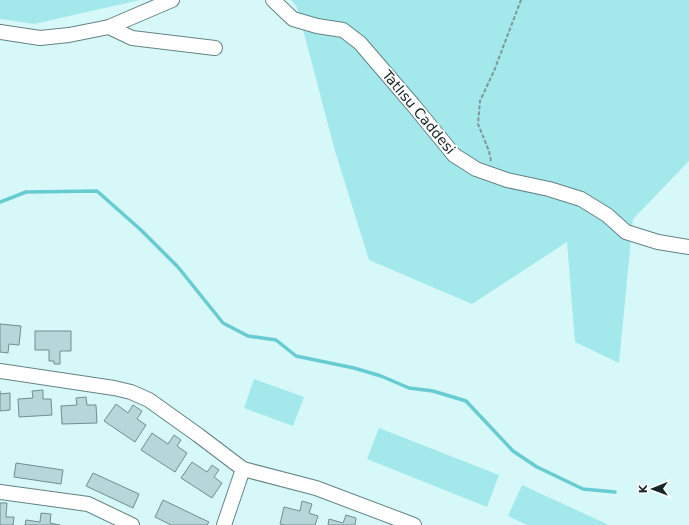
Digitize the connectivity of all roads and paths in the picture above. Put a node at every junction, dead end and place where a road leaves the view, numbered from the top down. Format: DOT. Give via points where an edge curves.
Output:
graph roads {
  1 [pos="172,0"];
  2 [pos="272,0"];
  3 [pos="521,0"];
  4 [pos="109,26"];
  5 [pos="0,32"];
  6 [pos="215,48"];
  7 [pos="494,176"];
  8 [pos="689,247"];
  9 [pos="0,371"];
  10 [pos="243,470"];
  11 [pos="0,492"];
  12 [pos="132,525"];
  13 [pos="224,525"];
  14 [pos="414,525"];
  1 -- 4 [label="street"];
  2 -- 7 [label="street, Tatlısu Caddesi" via="293,20 342,30 360,44 454,155 476,169"];
  3 -- 7 [label="path" via="480,101 478,124 489,151"];
  4 -- 5 [label="street" via="69,35 40,38"];
  4 -- 6 [label="street" via="132,38"];
  7 -- 8 [label="street, Tatlısu Caddesi" via="580,199 606,215 626,232 658,242"];
  9 -- 10 [label="street" via="132,392 155,404"];
  10 -- 13 [label="street"];
  10 -- 14 [label="street" via="316,488"];
  11 -- 12 [label="street" via="88,504"];
}
